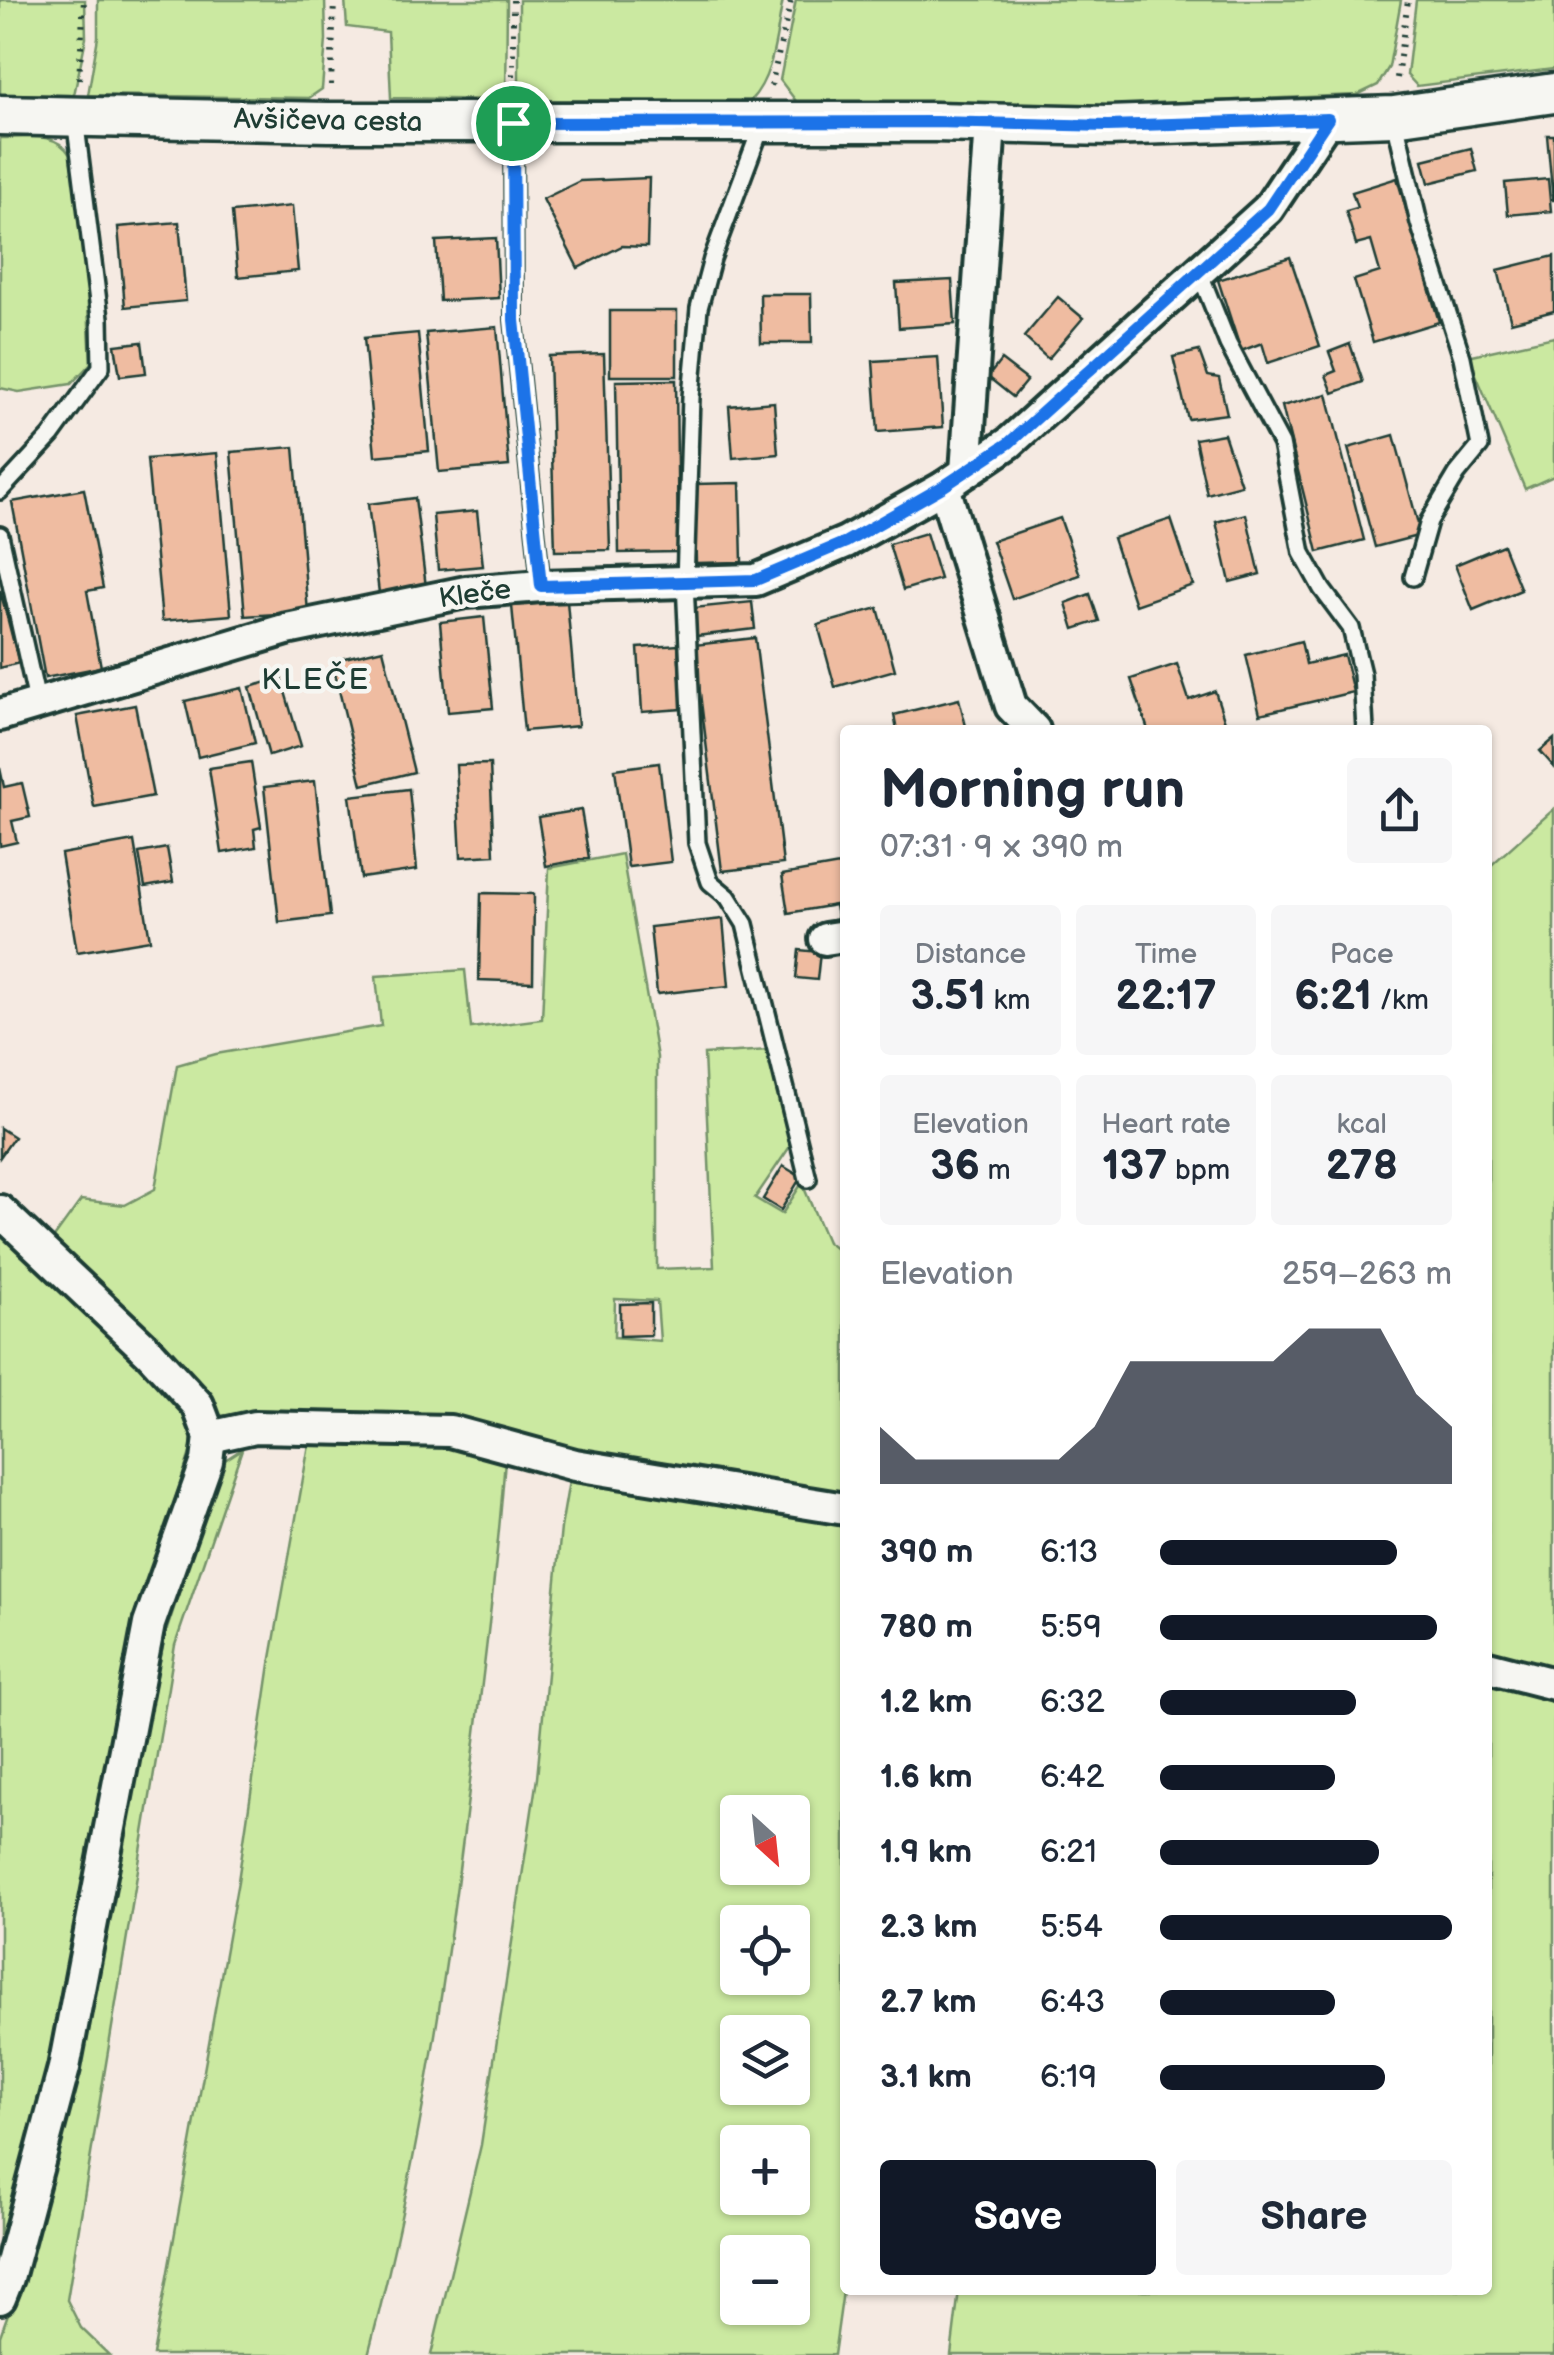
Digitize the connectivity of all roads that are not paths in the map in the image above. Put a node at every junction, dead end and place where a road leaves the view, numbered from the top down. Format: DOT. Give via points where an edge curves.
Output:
graph roads {
  1 [pos="1554,93"];
  2 [pos="0,115"];
  3 [pos="75,115"];
  4 [pos="1394,116"];
  5 [pos="1328,119"];
  6 [pos="763,122"];
  7 [pos="513,123"];
  8 [pos="990,124"];
  9 [pos="1198,269"];
  10 [pos="955,479"];
  11 [pos="0,491"];
  12 [pos="0,535"];
  13 [pos="1412,576"];
  14 [pos="685,582"];
  15 [pos="541,586"];
  16 [pos="38,701"];
  17 [pos="0,715"];
  18 [pos="1029,725"];
  19 [pos="1364,725"];
  20 [pos="808,1179"];
  21 [pos="0,1211"];
  22 [pos="210,1437"];
  23 [pos="840,1508"];
  24 [pos="1492,1668"];
  25 [pos="1554,1684"];
  26 [pos="0,2298"];
  1 -- 4 [label="street, Avšičeva cesta"];
  2 -- 3 [label="street, Avšičeva cesta"];
  3 -- 7 [label="street, Avšičeva cesta"];
  3 -- 11 [label="lane" via="102,367"];
  4 -- 5 [label="street, Avšičeva cesta"];
  4 -- 13 [label="lane" via="1480,446 1429,521"];
  5 -- 8 [label="street, Avšičeva cesta"];
  5 -- 9 [label="street, Kleče" via="1268,209"];
  6 -- 7 [label="street, Avšičeva cesta"];
  6 -- 8 [label="street, Avšičeva cesta"];
  6 -- 14 [label="lane" via="699,308"];
  7 -- 15 [label="lane" via="514,320"];
  8 -- 10 [label="street"];
  9 -- 10 [label="street, Kleče" via="1009,443"];
  9 -- 19 [label="lane" via="1228,344 1281,444 1302,552 1351,628"];
  10 -- 14 [label="street, Kleče" via="846,542 756,580"];
  10 -- 18 [label="street" via="1012,706"];
  12 -- 16 [label="lane"];
  14 -- 15 [label="street, Kleče"];
  14 -- 20 [label="lane" via="698,843 710,882 745,924"];
  15 -- 16 [label="street, Kleče" via="466,592 287,630"];
  16 -- 17 [label="street, Kleče"];
  21 -- 22 [label="street" via="150,1352 198,1405"];
  22 -- 23 [label="street" via="254,1428 450,1431 575,1464"];
  22 -- 26 [label="street" via="208,1462 149,1624 64,2068"];
  24 -- 25 [label="street"];
}
